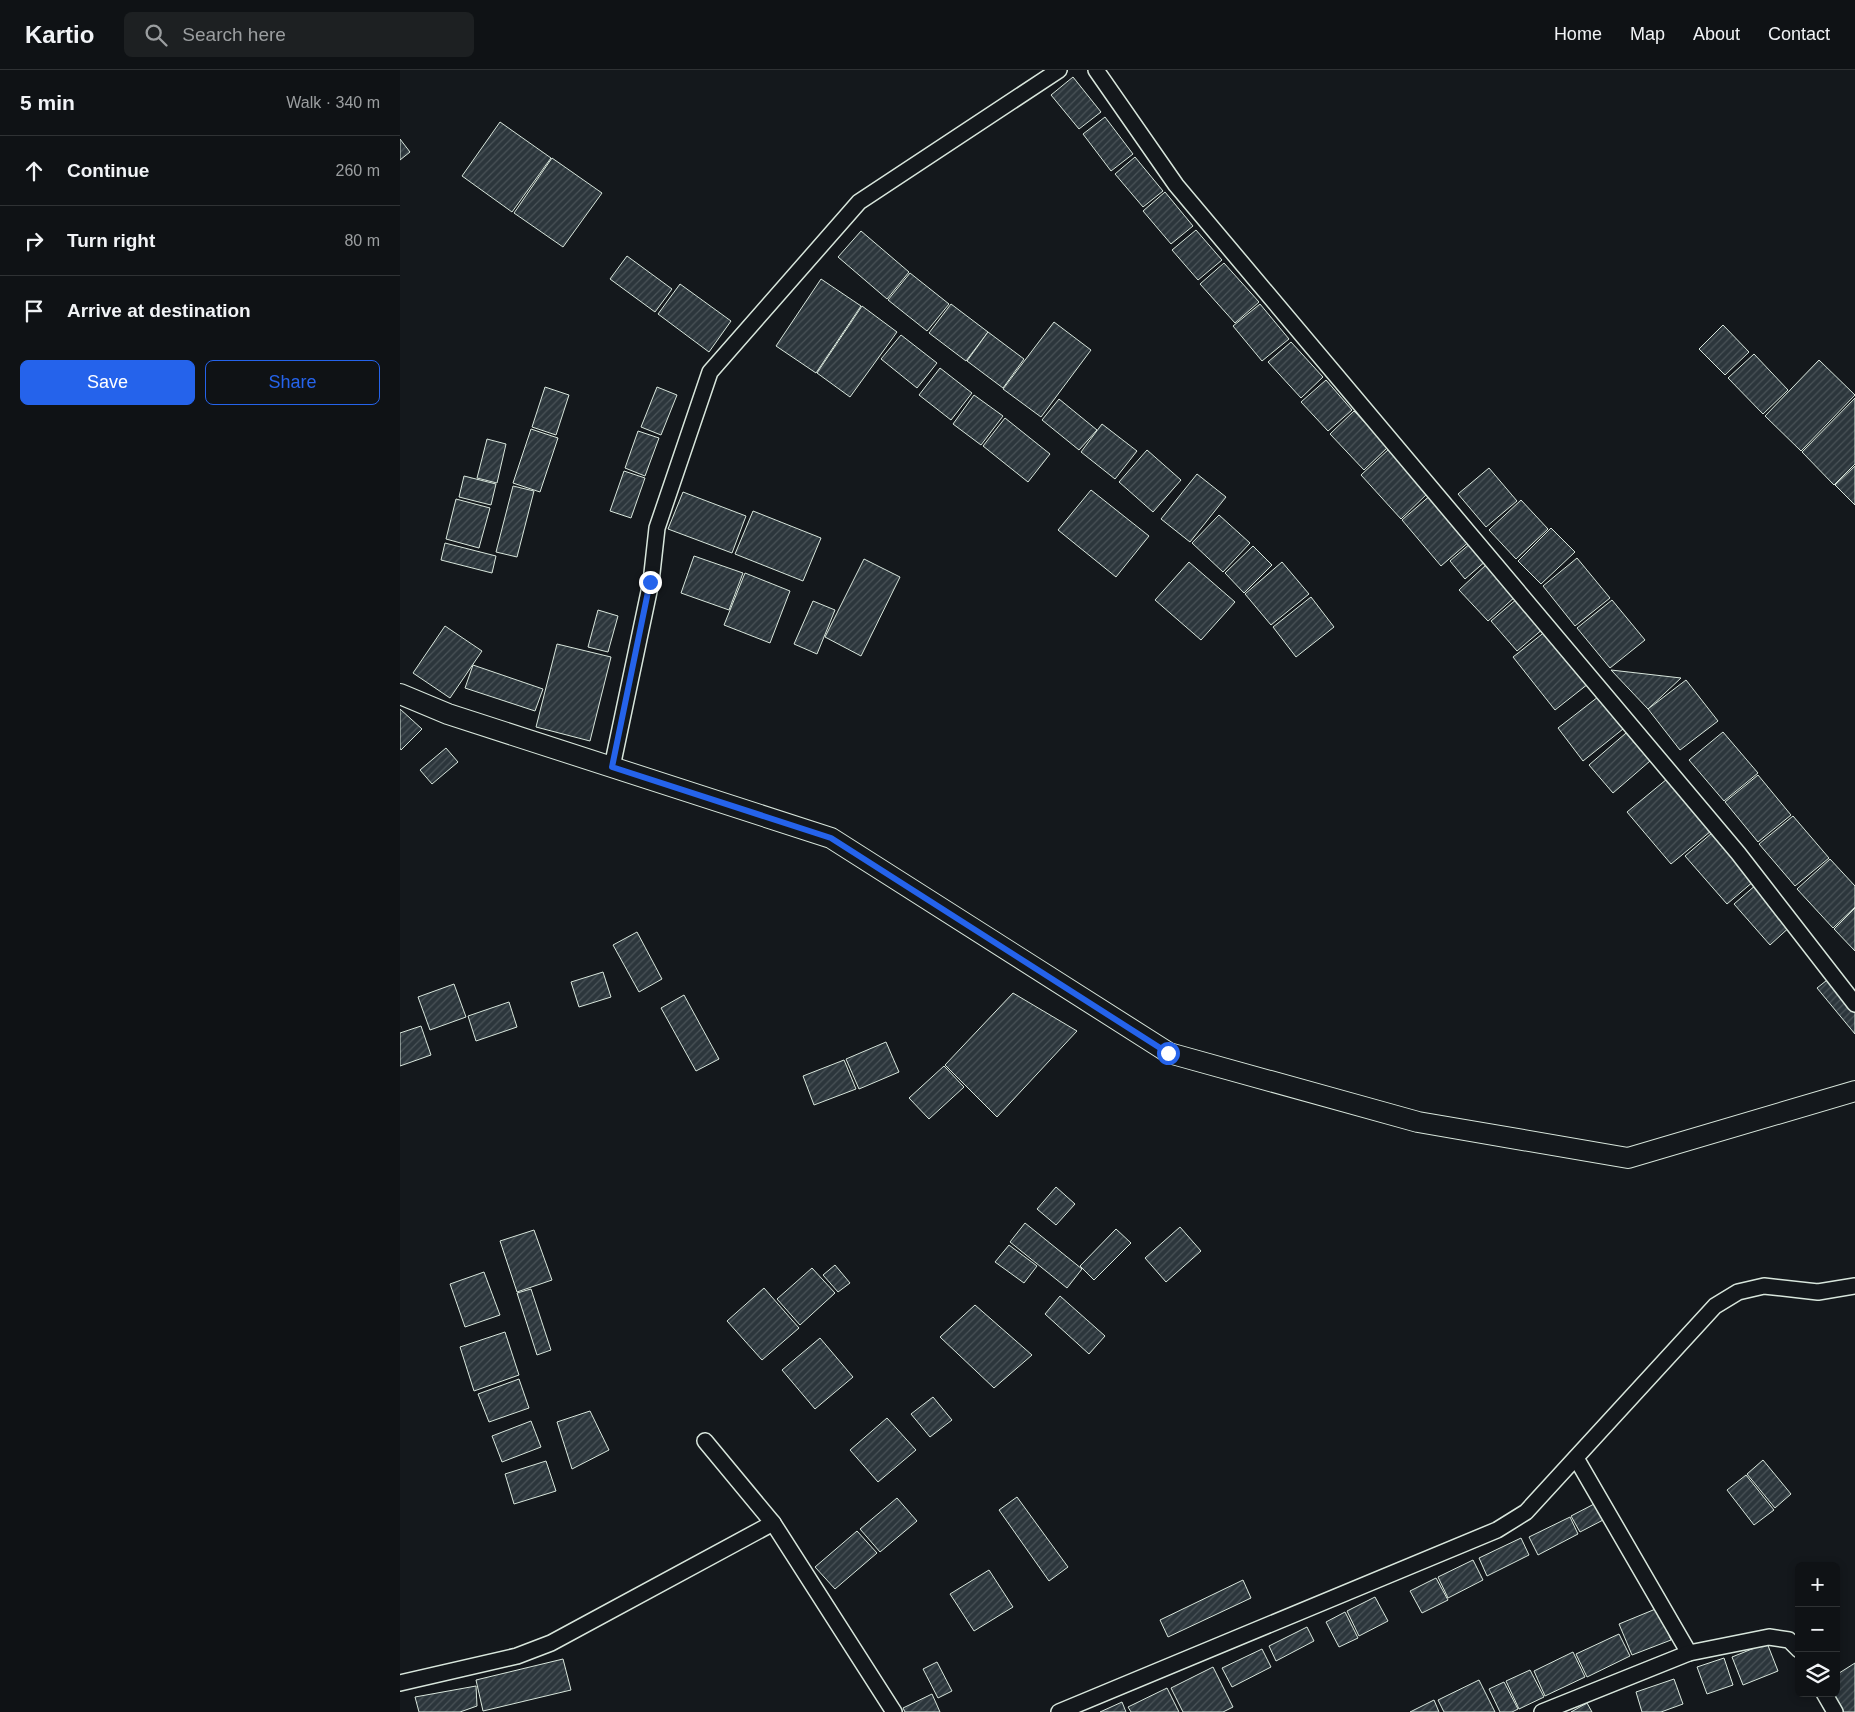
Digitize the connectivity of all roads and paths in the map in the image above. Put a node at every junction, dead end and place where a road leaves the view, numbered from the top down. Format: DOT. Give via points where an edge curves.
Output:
graph roads {
  1 [pos="1059,70"];
  2 [pos="1096,70"];
  3 [pos="400,694"];
  4 [pos="612,767"];
  5 [pos="1855,1004"];
  6 [pos="1855,1091"];
  7 [pos="1855,1286"];
  8 [pos="705,1441"];
  9 [pos="1576,1458"];
  10 [pos="773,1523"];
  11 [pos="1795,1646"];
  12 [pos="1689,1652"];
  13 [pos="400,1683"];
  14 [pos="1826,1697"];
  15 [pos="894,1712"];
  16 [pos="1059,1712"];
  17 [pos="1542,1712"];
  18 [pos="1835,1712"];
  1 -- 4 [label="street" via="860,202 710,372 657,528 650,582"];
  2 -- 5 [label="street" via="1176,184 1738,853"];
  3 -- 4 [label="street" via="448,714"];
  4 -- 6 [label="street" via="831,838 1168,1053 1418,1122 1628,1158"];
  7 -- 9 [label="street" via="1818,1292 1764,1286 1738,1292 1714,1306"];
  8 -- 10 [label="street"];
  9 -- 12 [label="street"];
  9 -- 16 [label="street" via="1526,1512 1497,1530"];
  10 -- 13 [label="street" via="551,1643 518,1656"];
  10 -- 15 [label="street"];
  11 -- 12 [label="street" via="1789,1640 1769,1637"];
  12 -- 17 [label="street"];
  14 -- 18 [label="street"];
}
